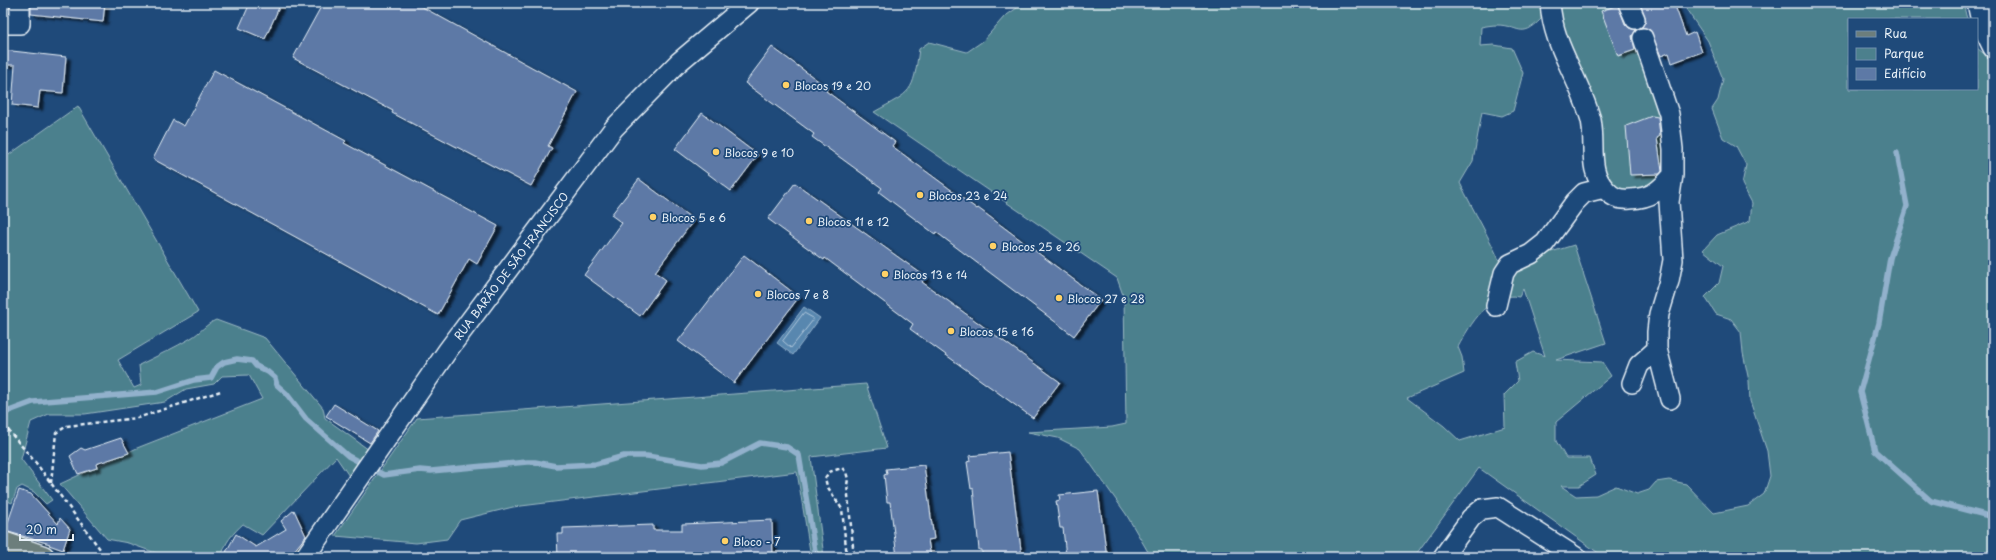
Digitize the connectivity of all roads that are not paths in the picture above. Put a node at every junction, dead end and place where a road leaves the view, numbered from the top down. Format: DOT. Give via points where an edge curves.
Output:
graph roads {
  1 [pos="20,3"];
  2 [pos="749,3"];
  3 [pos="1550,3"];
  4 [pos="1977,3"];
  5 [pos="731,9"];
  6 [pos="14,28"];
  7 [pos="1643,38"];
  8 [pos="1993,48"];
  9 [pos="1673,175"];
  10 [pos="1604,188"];
  11 [pos="1496,306"];
  12 [pos="1657,349"];
  13 [pos="1632,383"];
  14 [pos="1670,399"];
  15 [pos="3,543"];
  16 [pos="43,557"];
  17 [pos="305,557"];
  18 [pos="1443,557"];
  19 [pos="1576,557"];
  1 -- 6 [label="street"];
  2 -- 5 [label="street, RUA BARÃO DE SÃO FRANCISCO"];
  3 -- 10 [label="street" via="1554,32 1591,121 1595,172 1598,183"];
  4 -- 8 [label="street" via="1982,26"];
  5 -- 17 [label="street, RUA BARÃO DE SÃO FRANCISCO" via="614,128 448,350"];
  7 -- 9 [label="street" via="1669,114"];
  9 -- 10 [label="street" via="1661,189 1648,197 1620,200"];
  9 -- 12 [label="street" via="1669,202 1673,260 1659,314"];
  10 -- 11 [label="street" via="1584,193 1545,243 1510,264 1504,273"];
  12 -- 13 [label="street" via="1639,365"];
  12 -- 14 [label="street"];
  15 -- 16 [label="main road"];
  18 -- 19 [label="street" via="1471,518 1482,509 1498,507"];
}
